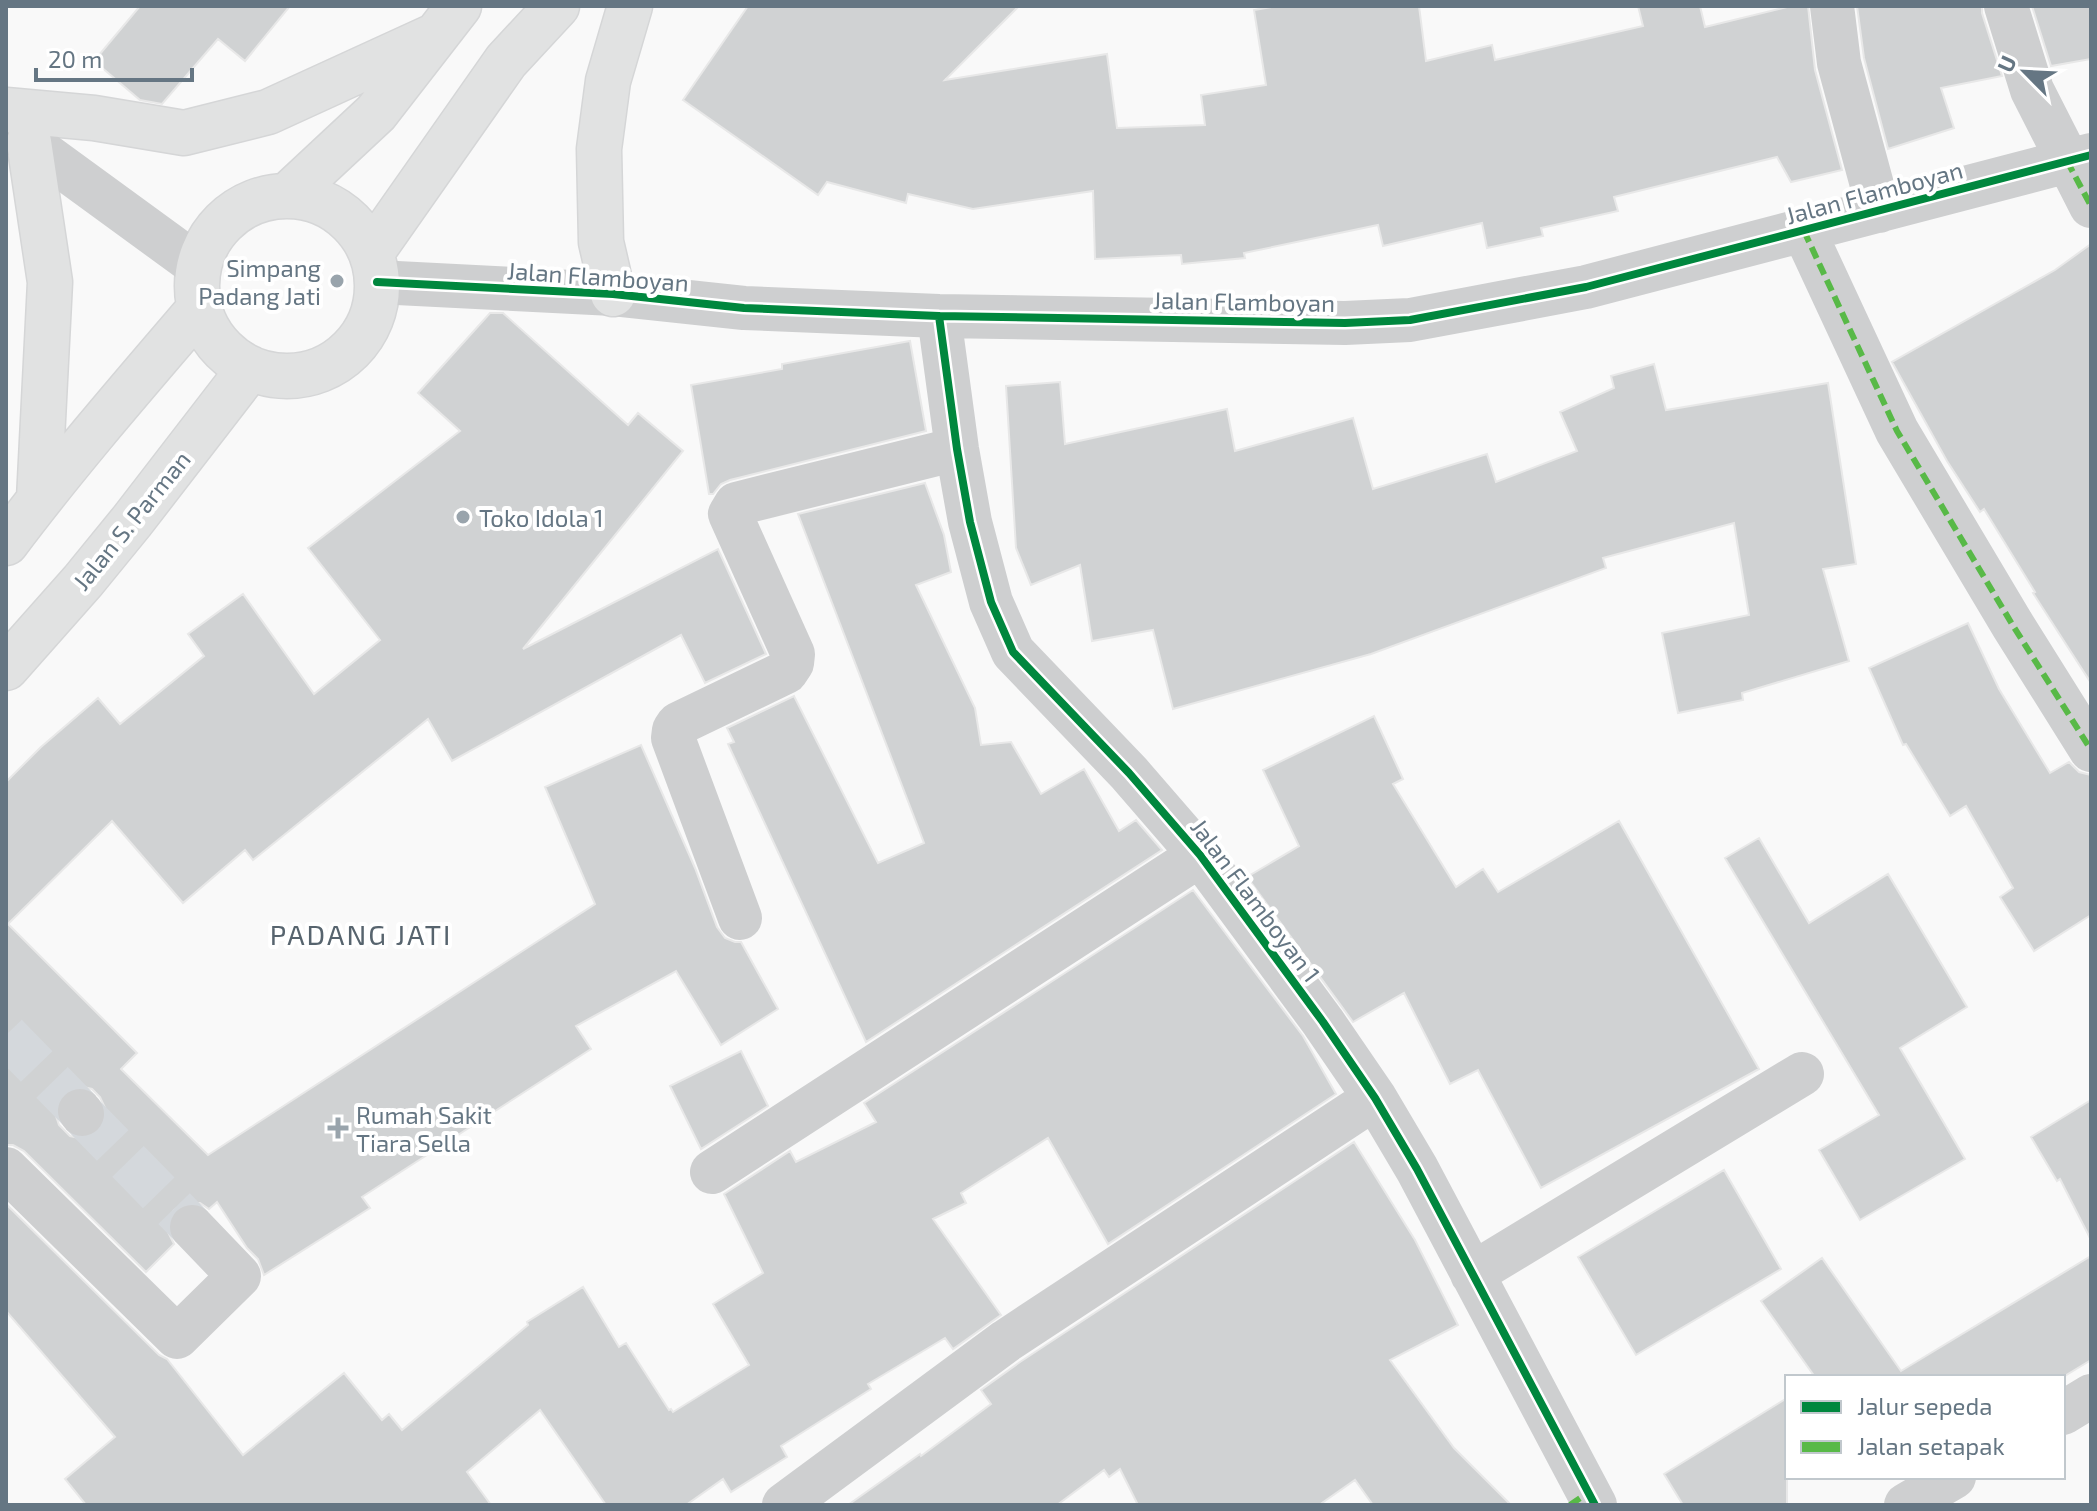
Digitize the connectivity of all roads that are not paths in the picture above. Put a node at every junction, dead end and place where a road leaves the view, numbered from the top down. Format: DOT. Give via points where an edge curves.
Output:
graph roads {
  1 [pos="557,6"];
  2 [pos="630,6"];
  3 [pos="1832,6"];
  4 [pos="2006,6"];
  5 [pos="446,21"];
  6 [pos="14,126"];
  7 [pos="2079,158"];
  8 [pos="287,196"];
  9 [pos="2091,206"];
  10 [pos="1879,211"];
  11 [pos="1804,231"];
  12 [pos="198,266"];
  13 [pos="374,267"];
  14 [pos="613,294"];
  15 [pos="199,309"];
  16 [pos="939,316"];
  17 [pos="250,368"];
  18 [pos="957,449"];
  19 [pos="39,499"];
  20 [pos="6,543"];
  21 [pos="6,668"];
  22 [pos="2091,750"];
  23 [pos="1200,855"];
  24 [pos="740,918"];
  25 [pos="1802,1074"];
  26 [pos="1375,1098"];
  27 [pos="6,1169"];
  28 [pos="712,1172"];
  29 [pos="192,1227"];
  30 [pos="1472,1274"];
  31 [pos="2091,1396"];
  32 [pos="2065,1412"];
  33 [pos="1951,1479"];
  34 [pos="1584,1501"];
  35 [pos="784,1505"];
  36 [pos="1906,1505"];
  1 -- 13 [label="main road" via="506,61"];
  2 -- 14 [label="main road" via="608,81 599,149 601,242"];
  3 -- 10 [label="street" via="1839,63"];
  4 -- 7 [label="street" via="2032,90"];
  5 -- 6 [label="main road" via="268,112 184,133 94,118"];
  5 -- 8 [label="main road" via="376,113"];
  6 -- 12 [label="street"];
  6 -- 19 [label="main road" via="50,282"];
  7 -- 9 [label="street"];
  7 -- 10 [label="street, Jalan Flamboyan"];
  8 -- 12 [label="main road" via="262,198 239,208 207,243"];
  8 -- 13 [label="main road" via="313,198 338,210 358,228"];
  10 -- 11 [label="street, Jalan Flamboyan"];
  11 -- 16 [label="street, Jalan Flamboyan" via="1586,287 1410,320"];
  11 -- 22 [label="street" via="1897,431"];
  12 -- 15 [label="main road"];
  13 -- 14 [label="street, Jalan Flamboyan"];
  13 -- 17 [label="main road" via="373,312 361,338 340,359 314,373 285,377"];
  14 -- 16 [label="street, Jalan Flamboyan" via="744,308"];
  15 -- 17 [label="main road" via="211,336"];
  15 -- 19 [label="main road"];
  16 -- 18 [label="street, Jalan Flamboyan 1"];
  17 -- 21 [label="main road, Jalan S. Parman" via="122,533"];
  18 -- 23 [label="street, Jalan Flamboyan 1" via="991,602 1013,652"];
  18 -- 24 [label="street" via="732,508 730,514 793,654 792,663 786,672 678,724 673,738"];
  19 -- 20 [label="main road"];
  23 -- 26 [label="street, Jalan Flamboyan 1"];
  23 -- 28 [label="street"];
  25 -- 30 [label="street"];
  26 -- 30 [label="street, Jalan Flamboyan 1"];
  26 -- 35 [label="street" via="1006,1341"];
  27 -- 29 [label="street" via="177,1337 239,1276"];
  30 -- 34 [label="street, Jalan Flamboyan 1"];
  31 -- 32 [label="street"];
  33 -- 36 [label="street"];
}
